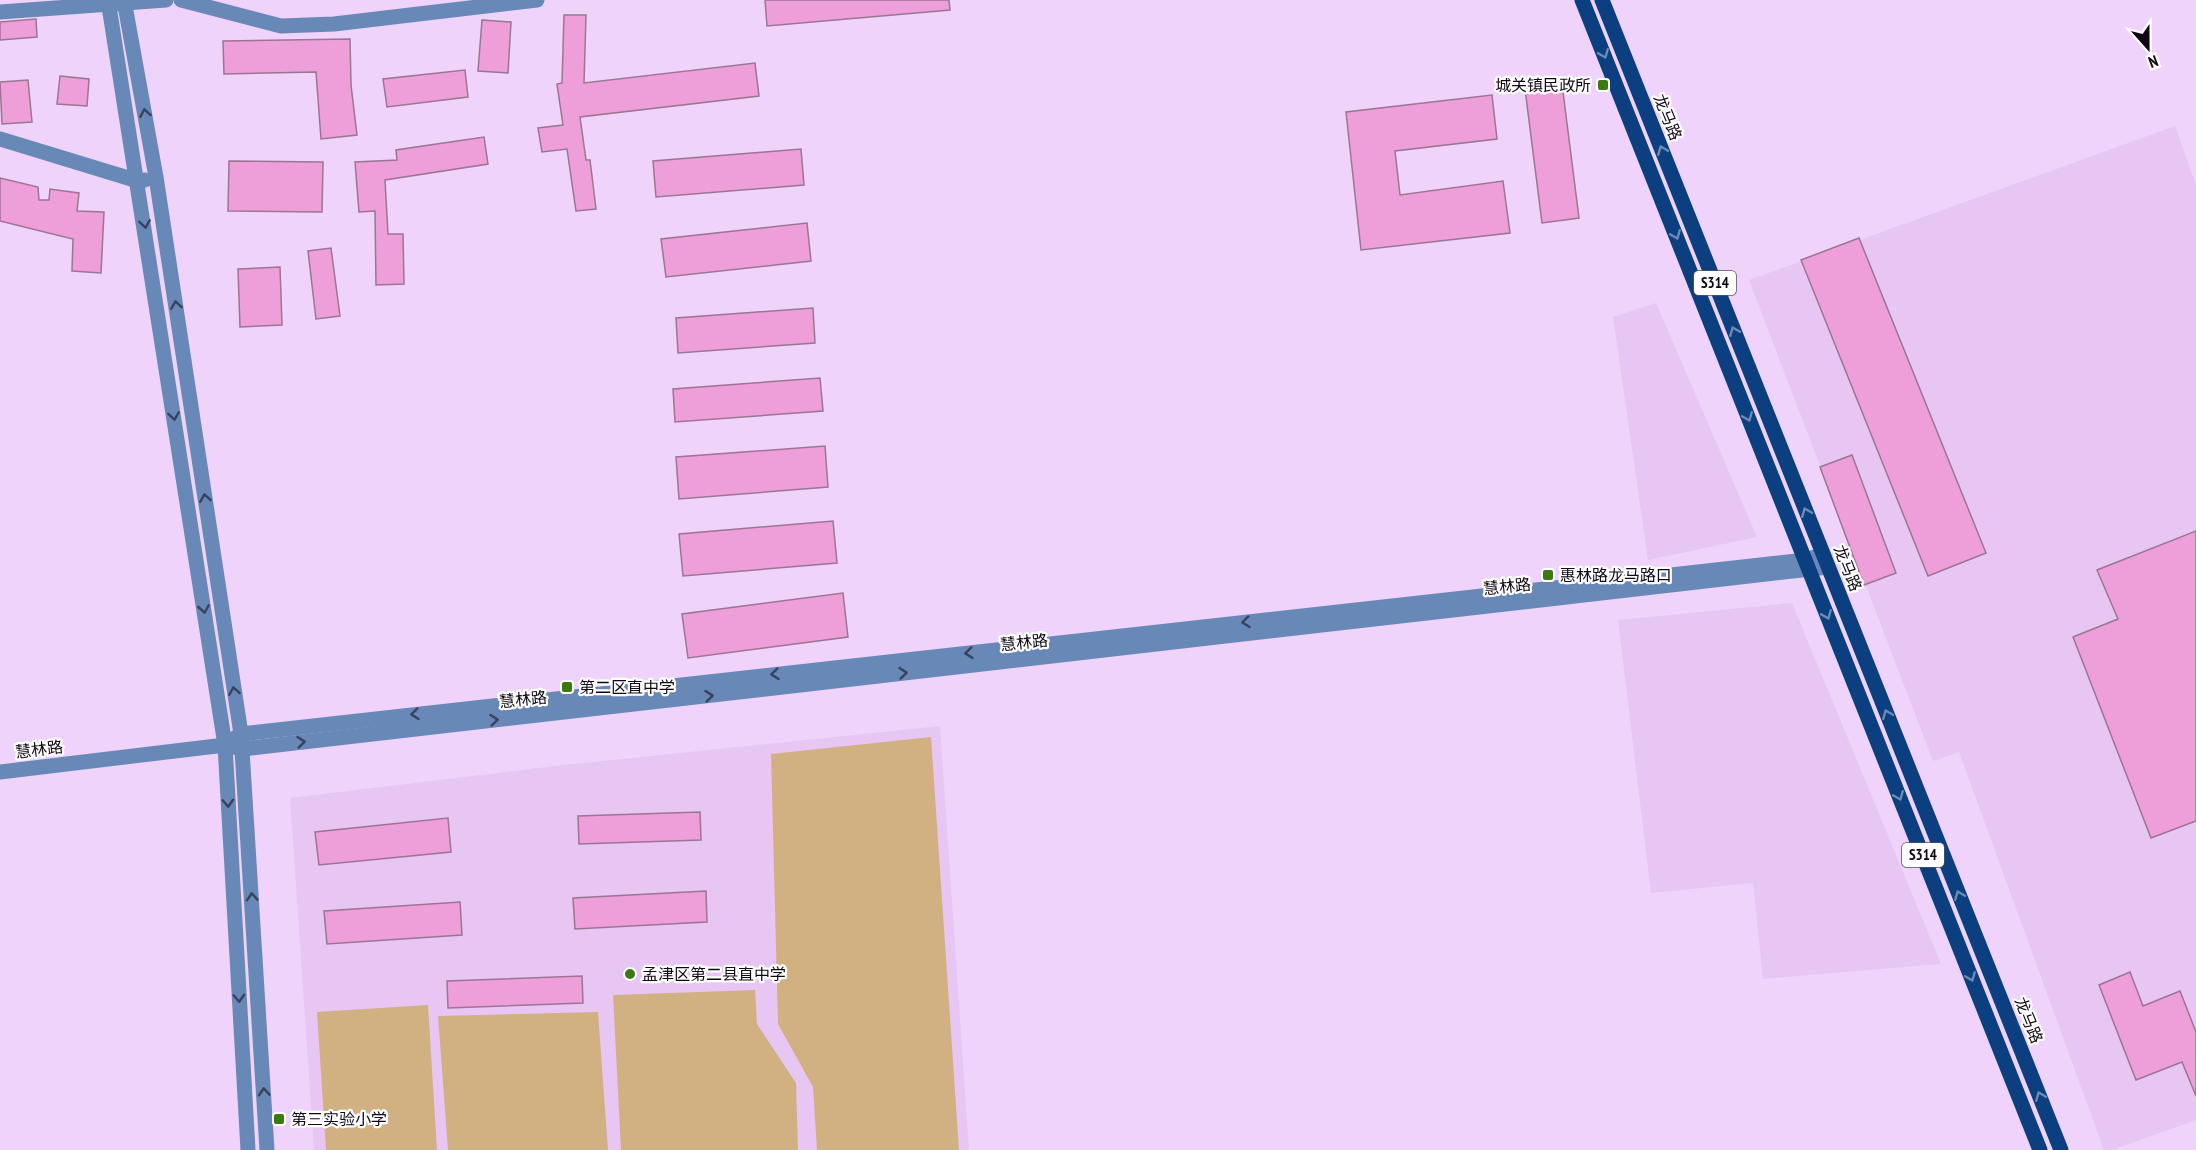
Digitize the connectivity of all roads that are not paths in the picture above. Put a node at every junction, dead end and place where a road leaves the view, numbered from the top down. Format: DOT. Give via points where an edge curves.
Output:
graph roads {
  1 [pos="166,0"];
  2 [pos="181,0"];
  3 [pos="537,0"];
  4 [pos="1582,0"];
  5 [pos="1602,0"];
  6 [pos="116,2"];
  7 [pos="0,12"];
  8 [pos="0,139"];
  9 [pos="156,177"];
  10 [pos="138,181"];
  11 [pos="1826,560"];
  12 [pos="1807,565"];
  13 [pos="242,741"];
  14 [pos="225,745"];
  15 [pos="0,772"];
  16 [pos="248,1150"];
  17 [pos="267,1150"];
  18 [pos="2040,1150"];
  19 [pos="2061,1150"];
  1 -- 6 [label="street"];
  2 -- 3 [label="street" via="281,26 334,24"];
  4 -- 12 [label="main road, S314, one-way"];
  11 -- 5 [label="main road, 龙马路 / S314, one-way"];
  6 -- 7 [label="street"];
  9 -- 6 [label="street, one-way"];
  6 -- 10 [label="street"];
  8 -- 10 [label="street"];
  9 -- 10 [label="street"];
  13 -- 9 [label="street, one-way"];
  10 -- 14 [label="street, one-way"];
  11 -- 12 [label="street, 慧林路"];
  19 -- 11 [label="main road, 龙马路 / S314, one-way"];
  12 -- 13 [label="street, 慧林路"];
  12 -- 18 [label="main road, S314, one-way"];
  13 -- 14 [label="street, 慧林路"];
  17 -- 13 [label="street, one-way"];
  14 -- 15 [label="street, 慧林路"];
  14 -- 16 [label="street, one-way"];
}
